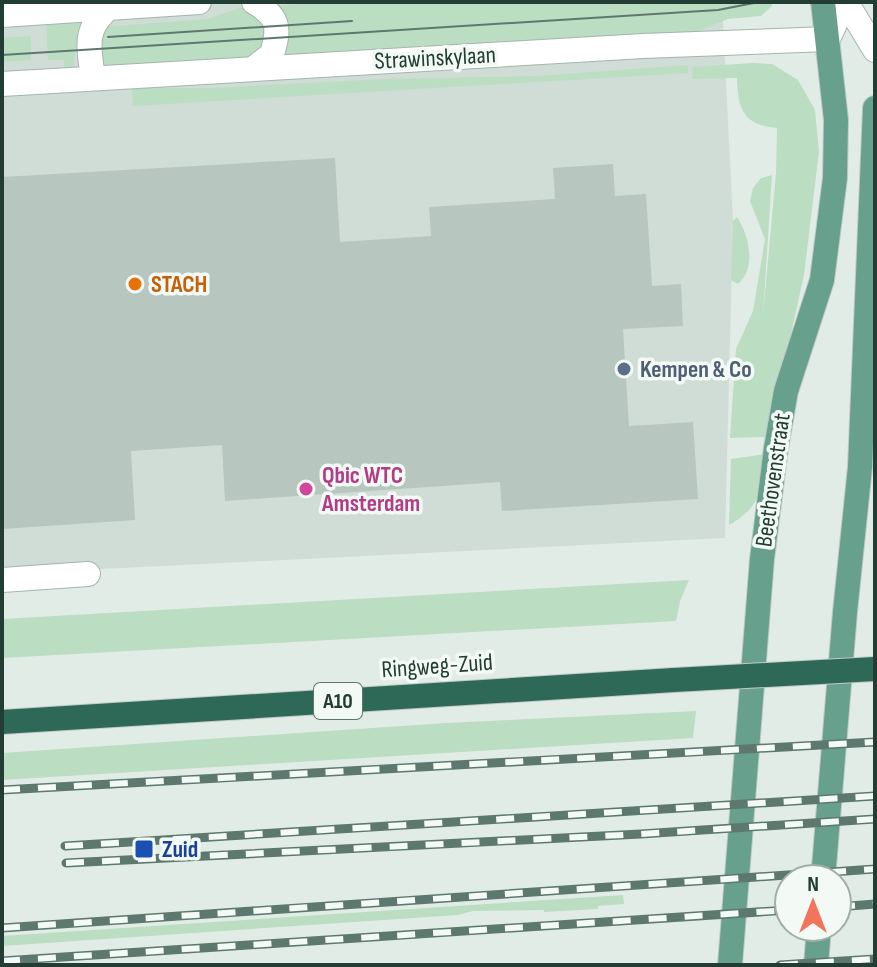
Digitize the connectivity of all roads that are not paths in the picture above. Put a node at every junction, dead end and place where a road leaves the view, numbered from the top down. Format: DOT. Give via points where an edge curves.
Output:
graph roads {
  1 [pos="199,2"];
  2 [pos="254,2"];
  3 [pos="823,2"];
  4 [pos="846,2"];
  5 [pos="109,8"];
  6 [pos="2,15"];
  7 [pos="828,39"];
  8 [pos="875,50"];
  9 [pos="253,69"];
  10 [pos="93,78"];
  11 [pos="2,84"];
  12 [pos="875,108"];
  13 [pos="88,574"];
  14 [pos="2,580"];
  15 [pos="875,669"];
  16 [pos="2,722"];
  17 [pos="824,863"];
  18 [pos="818,943"];
  19 [pos="730,965"];
  20 [pos="816,965"];
  1 -- 5 [label="street"];
  2 -- 9 [label="street" via="271,12 277,26 272,54"];
  3 -- 7 [label="main road, Beethovenstraat"];
  4 -- 7 [label="street"];
  4 -- 8 [label="street"];
  5 -- 6 [label="street"];
  5 -- 10 [label="street" via="93,24 89,38"];
  7 -- 9 [label="street, Strawinskylaan"];
  7 -- 19 [label="main road, Beethovenstraat" via="836,120 831,219 822,280 786,391 776,448 762,559"];
  9 -- 10 [label="street, Strawinskylaan"];
  10 -- 11 [label="street, Strawinskylaan"];
  12 -- 17 [label="main road" via="860,467"];
  13 -- 14 [label="street"];
  15 -- 16 [label="highway, Ringweg-Zuid / A10, bridge"];
  18 -- 20 [label="main road"];
}
